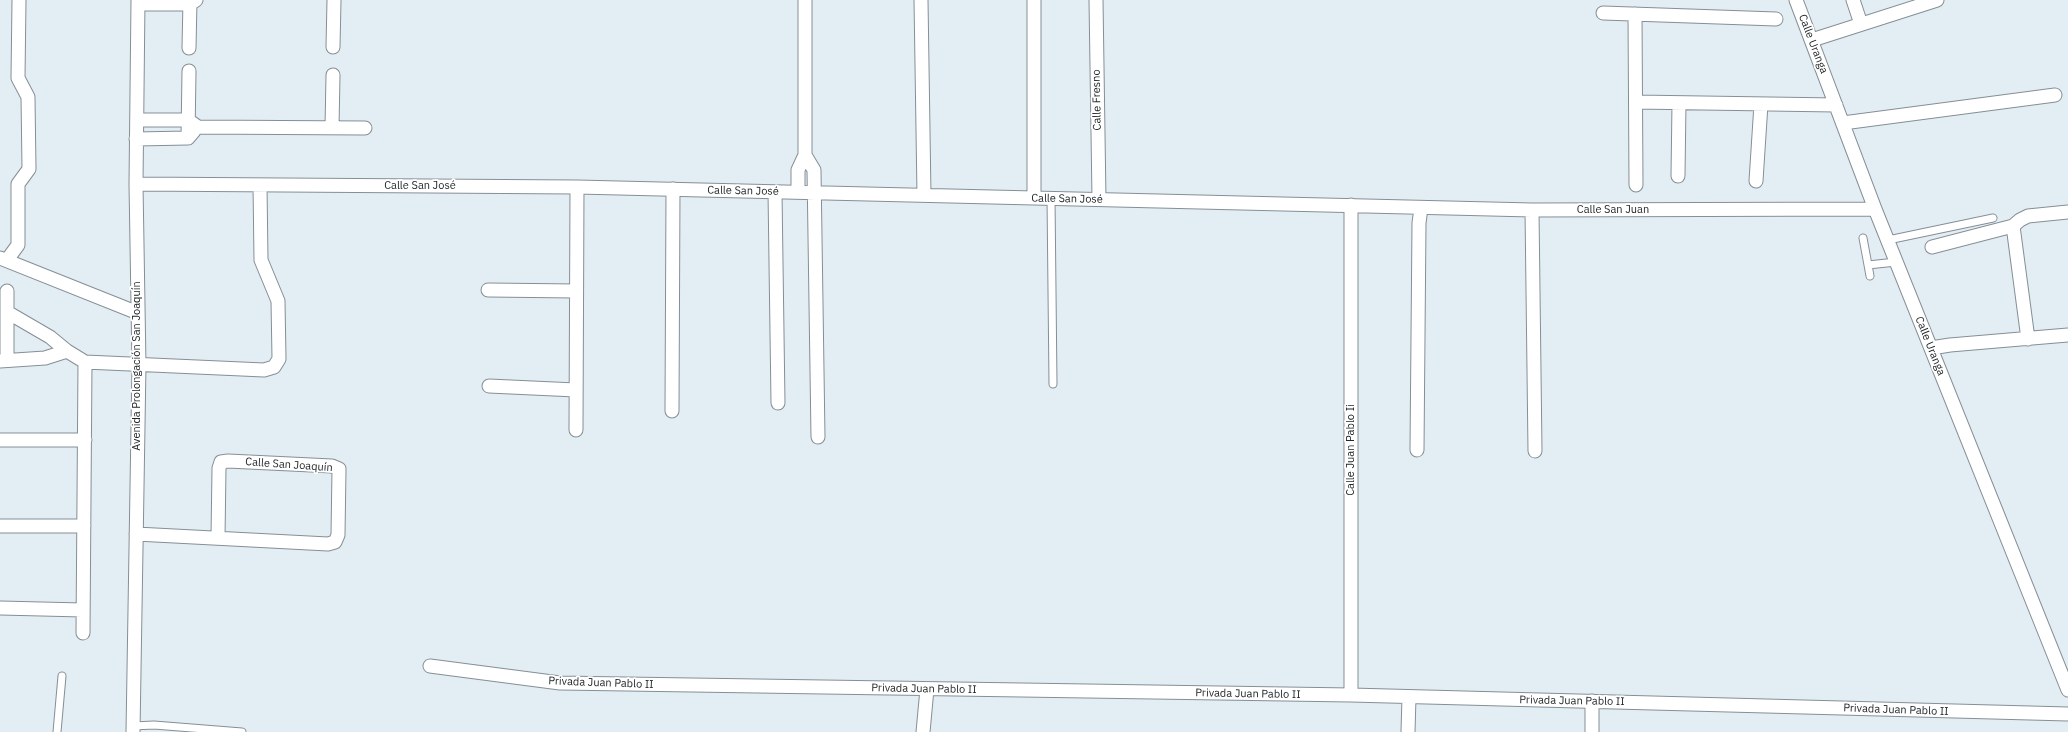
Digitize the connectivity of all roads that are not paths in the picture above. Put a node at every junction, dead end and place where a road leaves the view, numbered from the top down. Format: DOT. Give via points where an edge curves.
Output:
graph roads {
  1 [pos="19,0"];
  2 [pos="334,0"];
  3 [pos="805,0"];
  4 [pos="921,0"];
  5 [pos="1034,0"];
  6 [pos="1096,0"];
  7 [pos="1796,0"];
  8 [pos="1853,0"];
  9 [pos="1937,0"];
  10 [pos="192,1"];
  11 [pos="138,2"];
  12 [pos="1603,13"];
  13 [pos="1635,14"];
  14 [pos="1776,19"];
  15 [pos="1861,24"];
  16 [pos="1812,40"];
  17 [pos="333,47"];
  18 [pos="189,48"];
  19 [pos="189,71"];
  20 [pos="333,74"];
  21 [pos="2055,95"];
  22 [pos="1636,102"];
  23 [pos="1679,103"];
  24 [pos="1761,104"];
  25 [pos="1836,105"];
  26 [pos="137,120"];
  27 [pos="188,120"];
  28 [pos="1843,123"];
  29 [pos="198,127"];
  30 [pos="332,128"];
  31 [pos="365,128"];
  32 [pos="188,138"];
  33 [pos="136,139"];
  34 [pos="805,155"];
  35 [pos="1678,176"];
  36 [pos="1756,180"];
  37 [pos="136,184"];
  38 [pos="260,185"];
  39 [pos="1636,185"];
  40 [pos="577,187"];
  41 [pos="673,190"];
  42 [pos="775,192"];
  43 [pos="798,192"];
  44 [pos="814,193"];
  45 [pos="924,195"];
  46 [pos="1034,198"];
  47 [pos="1050,198"];
  48 [pos="1099,200"];
  49 [pos="1351,206"];
  50 [pos="1421,208"];
  51 [pos="1875,209"];
  52 [pos="1532,210"];
  53 [pos="2068,212"];
  54 [pos="1993,218"];
  55 [pos="2013,226"];
  56 [pos="1862,238"];
  57 [pos="1888,240"];
  58 [pos="1932,248"];
  59 [pos="3,259"];
  60 [pos="1896,262"];
  61 [pos="1868,265"];
  62 [pos="1870,276"];
  63 [pos="488,290"];
  64 [pos="7,291"];
  65 [pos="576,291"];
  66 [pos="6,312"];
  67 [pos="138,313"];
  68 [pos="2068,335"];
  69 [pos="2028,339"];
  70 [pos="1931,348"];
  71 [pos="67,351"];
  72 [pos="4,360"];
  73 [pos="85,362"];
  74 [pos="139,365"];
  75 [pos="1053,384"];
  76 [pos="489,386"];
  77 [pos="576,390"];
  78 [pos="778,403"];
  79 [pos="672,411"];
  80 [pos="576,430"];
  81 [pos="818,437"];
  82 [pos="0,440"];
  83 [pos="85,440"];
  84 [pos="1417,450"];
  85 [pos="1535,450"];
  86 [pos="0,526"];
  87 [pos="84,526"];
  88 [pos="136,534"];
  89 [pos="218,538"];
  90 [pos="0,608"];
  91 [pos="83,610"];
  92 [pos="83,633"];
  93 [pos="430,666"];
  94 [pos="62,676"];
  95 [pos="927,689"];
  96 [pos="2068,690"];
  97 [pos="1351,695"];
  98 [pos="1409,697"];
  99 [pos="1592,701"];
  100 [pos="2068,714"];
  101 [pos="133,729"];
  102 [pos="57,732"];
  103 [pos="242,732"];
  104 [pos="923,732"];
  105 [pos="1408,732"];
  106 [pos="1592,732"];
  1 -- 59 [label="street" via="18,78 28,97 29,169 18,184 18,245"];
  2 -- 17 [label="street"];
  3 -- 34 [label="street"];
  4 -- 45 [label="street"];
  5 -- 46 [label="street"];
  6 -- 48 [label="street, Calle Fresno"];
  7 -- 16 [label="street, Calle Uranga"];
  8 -- 15 [label="street"];
  9 -- 15 [label="street"];
  10 -- 11 [label="street"];
  10 -- 18 [label="street"];
  11 -- 26 [label="street, Avenida Prolongación San Joaquín"];
  12 -- 13 [label="street"];
  13 -- 14 [label="street"];
  13 -- 22 [label="street"];
  15 -- 16 [label="street"];
  16 -- 25 [label="street, Calle Uranga"];
  19 -- 27 [label="street"];
  20 -- 30 [label="street"];
  21 -- 28 [label="street"];
  22 -- 23 [label="street"];
  22 -- 39 [label="street"];
  23 -- 24 [label="street"];
  23 -- 35 [label="street"];
  24 -- 25 [label="street"];
  24 -- 36 [label="street"];
  25 -- 28 [label="street, Calle Uranga"];
  26 -- 27 [label="street"];
  26 -- 33 [label="street, Avenida Prolongación San Joaquín"];
  27 -- 29 [label="street"];
  27 -- 32 [label="street"];
  28 -- 51 [label="street, Calle Uranga"];
  29 -- 30 [label="street"];
  29 -- 32 [label="street"];
  30 -- 31 [label="street"];
  32 -- 33 [label="street"];
  33 -- 37 [label="street, Avenida Prolongación San Joaquín"];
  34 -- 43 [label="street" via="798,170"];
  34 -- 44 [label="street" via="814,170"];
  37 -- 38 [label="street, Calle San José"];
  37 -- 67 [label="street, Avenida Prolongación San Joaquín"];
  38 -- 40 [label="street, Calle San José"];
  38 -- 74 [label="street" via="261,260 278,301 279,359 274,367 264,370"];
  40 -- 41 [label="street, Calle San José"];
  40 -- 65 [label="street"];
  41 -- 42 [label="street, Calle San José"];
  41 -- 79 [label="street"];
  42 -- 43 [label="street, Calle San José"];
  42 -- 78 [label="street"];
  43 -- 44 [label="street, Calle San José"];
  44 -- 45 [label="street, Calle San José"];
  44 -- 81 [label="street"];
  45 -- 46 [label="street, Calle San José"];
  46 -- 47 [label="street, Calle San José"];
  47 -- 48 [label="street, Calle San José"];
  47 -- 75 [label="lane"];
  48 -- 49 [label="street, Calle San José"];
  49 -- 50 [label="street, Calle San Juan"];
  49 -- 97 [label="street, Calle Juan Pablo Ii"];
  50 -- 52 [label="street, Calle San Juan"];
  50 -- 84 [label="street"];
  51 -- 52 [label="street, Calle San Juan"];
  51 -- 57 [label="street, Calle Uranga"];
  52 -- 85 [label="street"];
  53 -- 55 [label="street" via="2028,216"];
  54 -- 57 [label="lane"];
  55 -- 58 [label="street"];
  55 -- 69 [label="street"];
  56 -- 61 [label="lane"];
  57 -- 60 [label="street, Calle Uranga"];
  59 -- 67 [label="street"];
  60 -- 61 [label="lane"];
  60 -- 70 [label="street, Calle Uranga"];
  61 -- 62 [label="lane"];
  63 -- 65 [label="street"];
  64 -- 66 [label="street"];
  65 -- 77 [label="street"];
  66 -- 71 [label="street" via="50,337"];
  66 -- 72 [label="street"];
  67 -- 74 [label="street, Avenida Prolongación San Joaquín"];
  68 -- 69 [label="street"];
  69 -- 70 [label="street"];
  70 -- 96 [label="street, Calle Uranga"];
  71 -- 72 [label="street" via="45,358"];
  71 -- 73 [label="street"];
  73 -- 74 [label="street"];
  73 -- 83 [label="street"];
  74 -- 88 [label="street, Avenida Prolongación San Joaquín"];
  76 -- 77 [label="street"];
  77 -- 80 [label="street"];
  82 -- 83 [label="street"];
  83 -- 87 [label="street"];
  86 -- 87 [label="street"];
  87 -- 91 [label="street"];
  88 -- 89 [label="street, Calle San Joaquín"];
  88 -- 101 [label="street, Avenida Prolongación San Joaquín"];
  89 -- 89 [label="street, Calle San Joaquín" via="221,462 332,466 339,469 338,534 335,542 328,544"];
  90 -- 91 [label="street"];
  91 -- 92 [label="street"];
  93 -- 95 [label="street, Privada Juan Pablo II" via="560,683"];
  94 -- 102 [label="lane"];
  95 -- 97 [label="street, Privada Juan Pablo II"];
  95 -- 104 [label="street"];
  97 -- 98 [label="street, Privada Juan Pablo II"];
  98 -- 99 [label="street, Privada Juan Pablo II"];
  98 -- 105 [label="street"];
  99 -- 100 [label="street, Privada Juan Pablo II"];
  99 -- 106 [label="street"];
  101 -- 103 [label="lane" via="154,725"];
}
